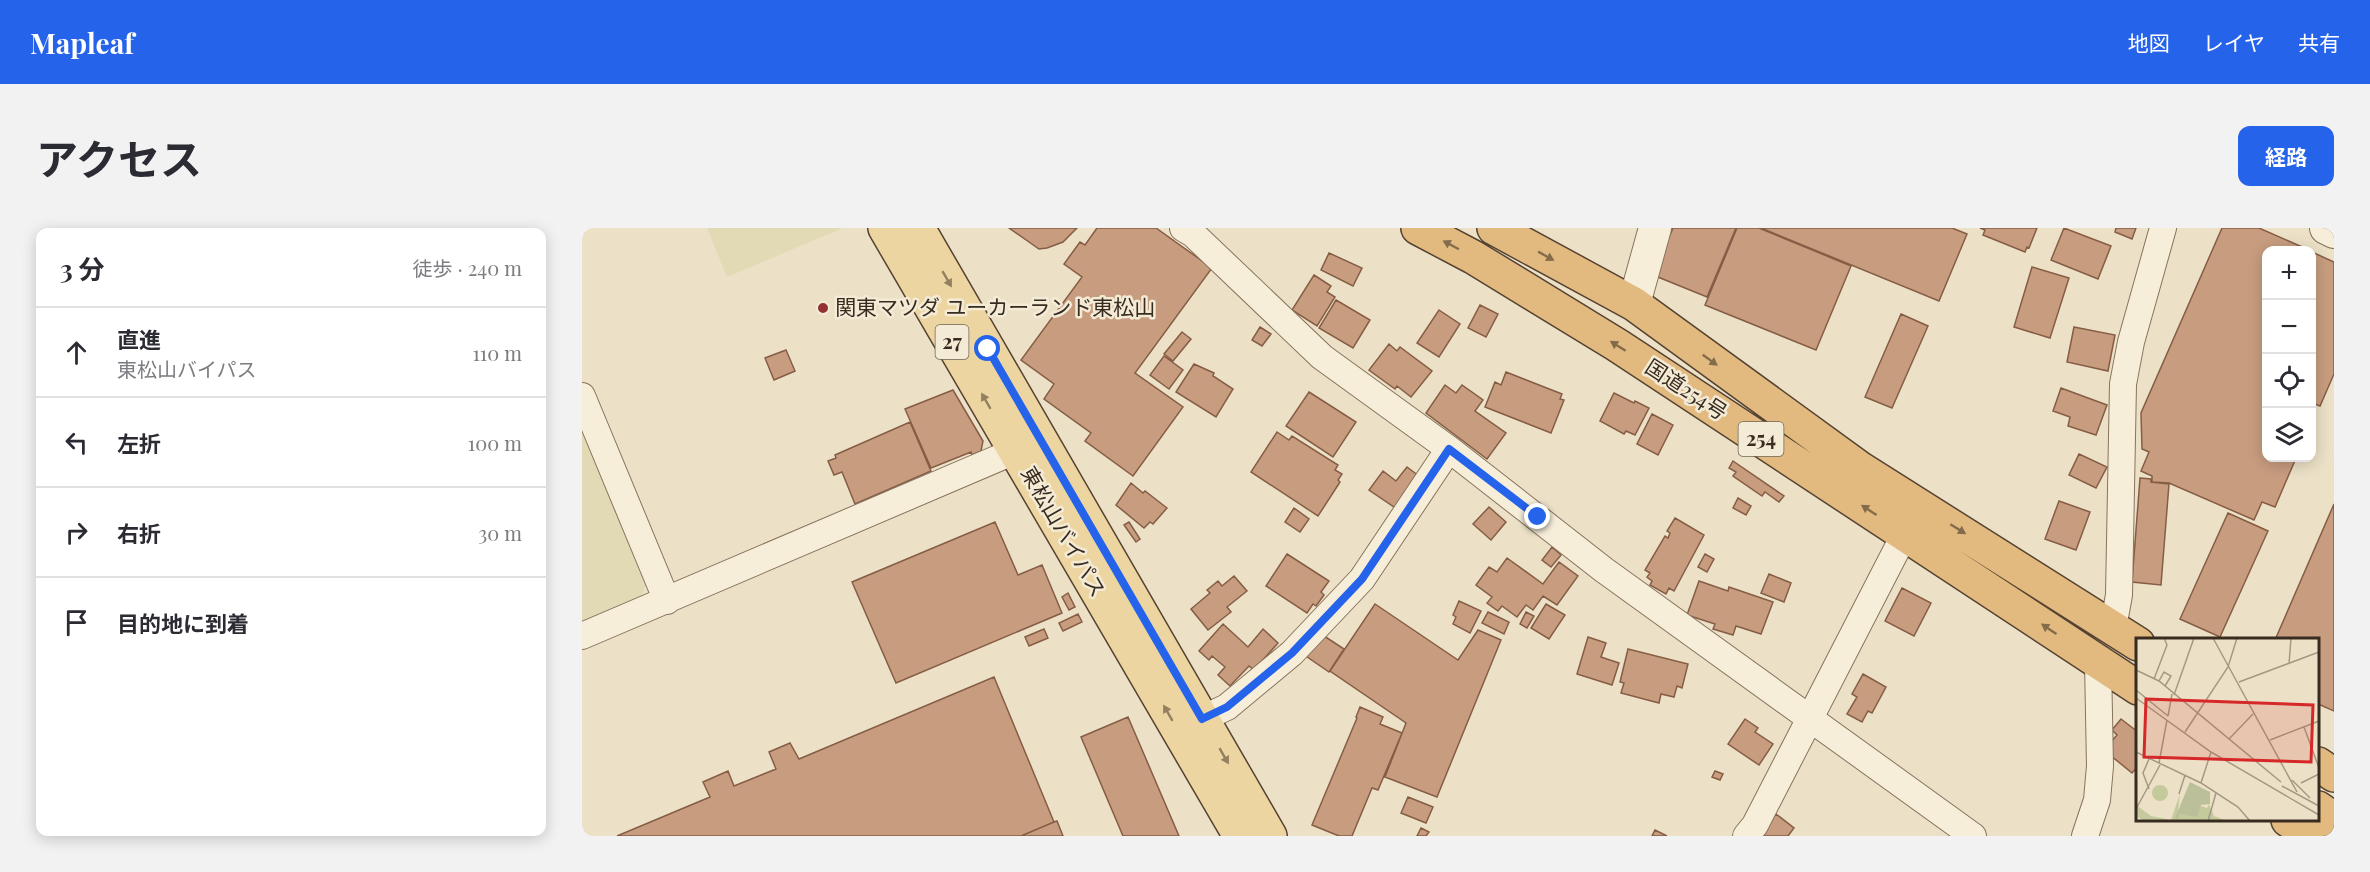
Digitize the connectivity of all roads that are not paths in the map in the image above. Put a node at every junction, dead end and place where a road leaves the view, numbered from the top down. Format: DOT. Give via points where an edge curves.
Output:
graph roads {
  1 [pos="885,228"];
  2 [pos="918,228"];
  3 [pos="1184,228"];
  4 [pos="1418,228"];
  5 [pos="1494,228"];
  6 [pos="1654,228"];
  7 [pos="2163,228"];
  8 [pos="2326,228"];
  9 [pos="2334,232"];
  10 [pos="1634,304"];
  11 [pos="582,396"];
  12 [pos="1449,449"];
  13 [pos="1016,451"];
  14 [pos="1912,519"];
  15 [pos="667,601"];
  16 [pos="582,636"];
  17 [pos="2125,636"];
  18 [pos="2098,662"];
  19 [pos="2136,687"];
  20 [pos="2136,698"];
  21 [pos="1202,719"];
  22 [pos="1811,719"];
  23 [pos="2319,765"];
  24 [pos="2334,775"];
  25 [pos="2319,809"];
  26 [pos="2334,819"];
  27 [pos="2291,821"];
  28 [pos="1240,836"];
  29 [pos="1270,836"];
  30 [pos="1746,836"];
  31 [pos="1973,836"];
  32 [pos="2085,836"];
  33 [pos="2312,836"];
  13 -- 1 [label="main road, 東松山バイパス / 27, one-way"];
  2 -- 21 [label="main road, 東松山バイパス / 27, one-way"];
  3 -- 12 [label="street" via="1322,357"];
  14 -- 4 [label="highway, 国道254号 / 254, one-way"];
  5 -- 10 [label="highway, 国道254号 / 254, one-way"];
  6 -- 10 [label="street"];
  7 -- 17 [label="street" via="2123,384 2119,595"];
  8 -- 9 [label="street"];
  10 -- 14 [label="highway, 国道254号 / 254, one-way" via="1861,468"];
  11 -- 15 [label="street"];
  12 -- 21 [label="street" via="1362,579 1292,653 1227,707"];
  12 -- 22 [label="street" via="1604,570"];
  13 -- 15 [label="street"];
  28 -- 13 [label="main road, 東松山バイパス / 27, one-way"];
  14 -- 17 [label="highway, 国道254号 / 254, one-way"];
  18 -- 14 [label="highway, 国道254号 / 254, one-way"];
  14 -- 22 [label="street"];
  15 -- 16 [label="street"];
  18 -- 19 [label="highway, 254"];
  18 -- 20 [label="highway"];
  18 -- 32 [label="street" via="2099,777 2097,800"];
  21 -- 29 [label="main road, 東松山バイパス / 27, one-way"];
  22 -- 30 [label="street"];
  22 -- 31 [label="street"];
  23 -- 24 [label="highway"];
  25 -- 26 [label="highway"];
  27 -- 33 [label="highway"];
}
